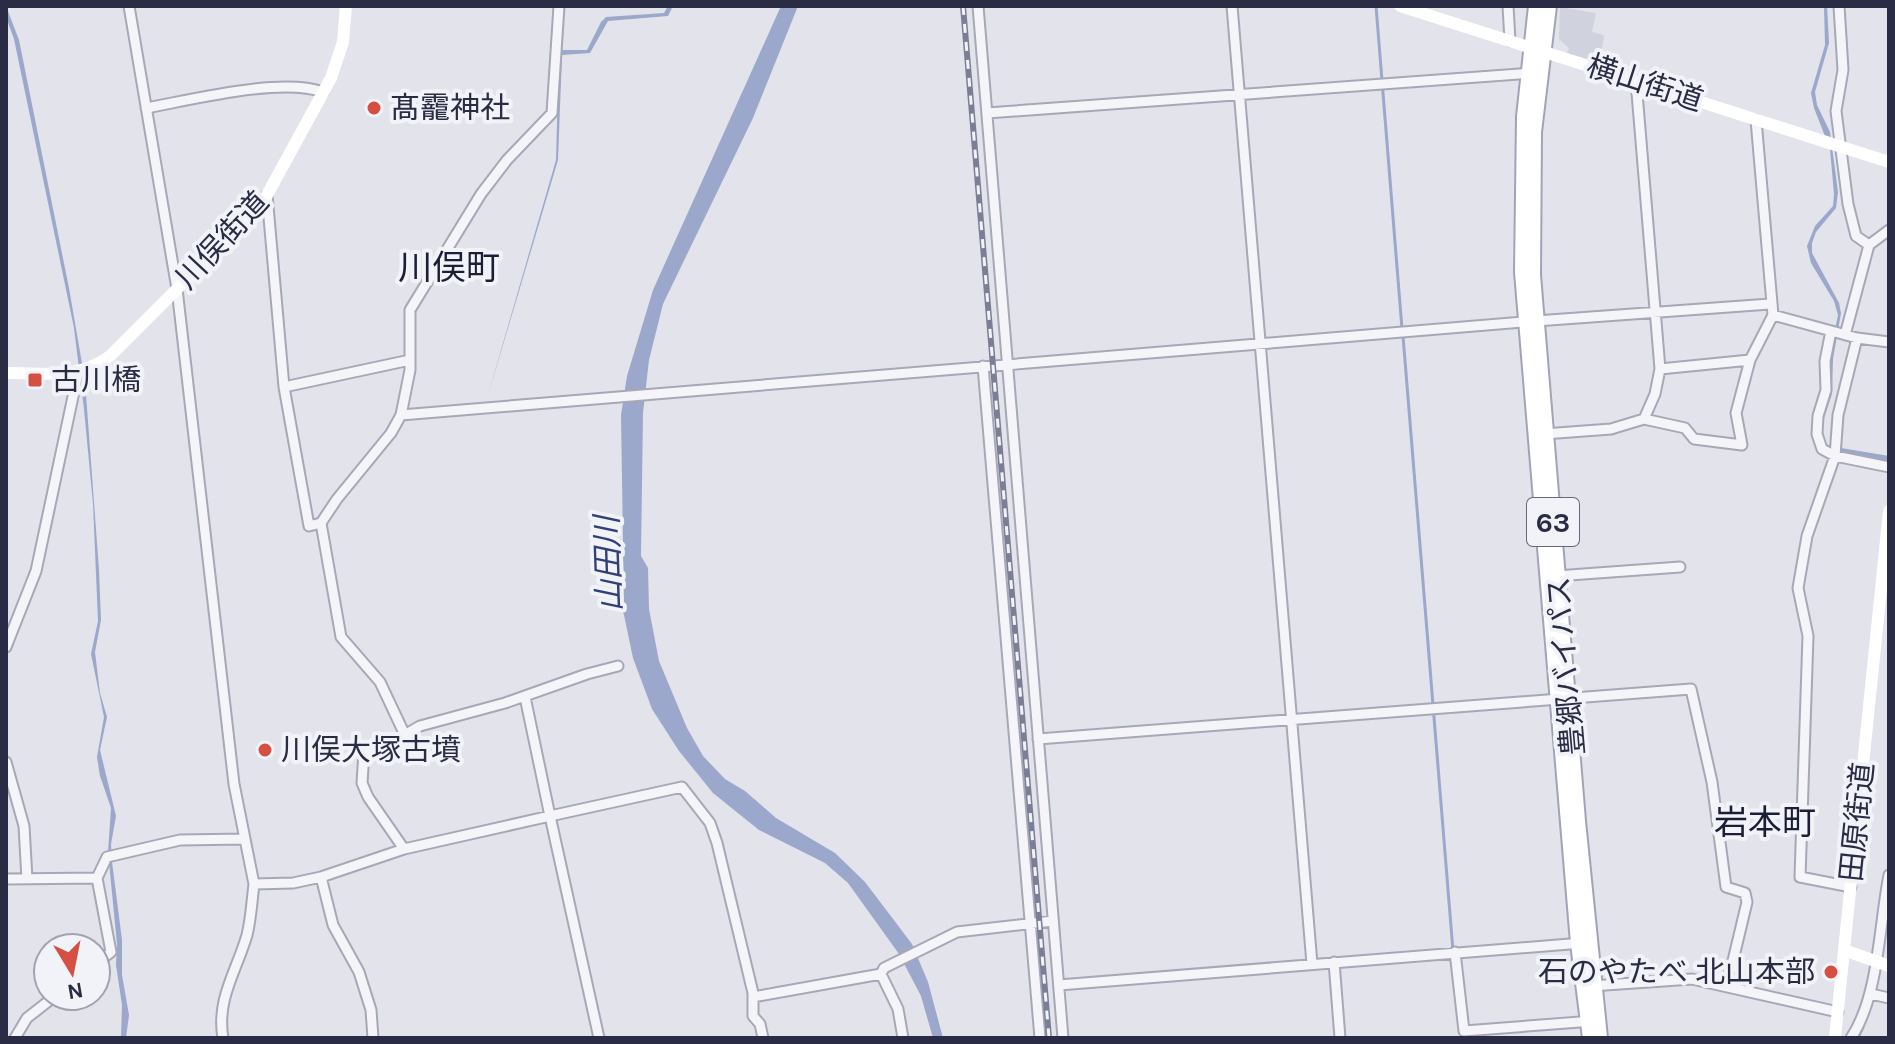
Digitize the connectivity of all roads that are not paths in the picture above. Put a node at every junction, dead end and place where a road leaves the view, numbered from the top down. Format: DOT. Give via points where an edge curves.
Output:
graph roads {
  1 [pos="129,6"];
  2 [pos="346,6"];
  3 [pos="559,6"];
  4 [pos="978,6"];
  5 [pos="1232,6"];
  6 [pos="1400,6"];
  7 [pos="1508,6"];
  8 [pos="1536,6"];
  9 [pos="1549,6"];
  10 [pos="1839,6"];
  11 [pos="1510,41"];
  12 [pos="1537,49"];
  13 [pos="1533,72"];
  14 [pos="1636,81"];
  15 [pos="323,92"];
  16 [pos="1241,93"];
  17 [pos="146,108"];
  18 [pos="987,113"];
  19 [pos="1756,120"];
  20 [pos="1840,147"];
  21 [pos="1889,162"];
  22 [pos="267,195"];
  23 [pos="1889,230"];
  24 [pos="1869,245"];
  25 [pos="177,289"];
  26 [pos="1770,304"];
  27 [pos="1655,313"];
  28 [pos="1773,315"];
  29 [pos="1531,322"];
  30 [pos="1831,331"];
  31 [pos="1845,335"];
  32 [pos="1857,338"];
  33 [pos="1889,342"];
  34 [pos="1260,343"];
  35 [pos="410,360"];
  36 [pos="1750,360"];
  37 [pos="1008,364"];
  38 [pos="983,366"];
  39 [pos="1660,369"];
  40 [pos="6,373"];
  41 [pos="78,373"];
  42 [pos="284,387"];
  43 [pos="401,415"];
  44 [pos="1644,419"];
  45 [pos="1541,434"];
  46 [pos="1835,456"];
  47 [pos="1889,467"];
  48 [pos="1889,511"];
  49 [pos="321,523"];
  50 [pos="1680,567"];
  51 [pos="1553,576"];
  52 [pos="6,647"];
  53 [pos="618,666"];
  54 [pos="525,697"];
  55 [pos="1563,698"];
  56 [pos="1291,720"];
  57 [pos="404,733"];
  58 [pos="1038,739"];
  59 [pos="6,762"];
  60 [pos="550,816"];
  61 [pos="245,839"];
  62 [pos="404,849"];
  63 [pos="1889,875"];
  64 [pos="321,877"];
  65 [pos="97,878"];
  66 [pos="6,879"];
  67 [pos="27,879"];
  68 [pos="254,884"];
  69 [pos="1851,887"];
  70 [pos="1053,921"];
  71 [pos="1031,923"];
  72 [pos="107,932"];
  73 [pos="1584,942"];
  74 [pos="1844,950"];
  75 [pos="1455,952"];
  76 [pos="1875,960"];
  77 [pos="1334,962"];
  78 [pos="1312,964"];
  79 [pos="1889,966"];
  80 [pos="883,971"];
  81 [pos="1059,985"];
  82 [pos="1724,985"];
  83 [pos="1589,986"];
  84 [pos="1871,994"];
  85 [pos="753,997"];
  86 [pos="1889,998"];
  87 [pos="35,1012"];
  88 [pos="1838,1012"];
  89 [pos="1593,1021"];
  90 [pos="15,1038"];
  91 [pos="223,1038"];
  92 [pos="373,1038"];
  93 [pos="599,1038"];
  94 [pos="763,1038"];
  95 [pos="903,1038"];
  96 [pos="1040,1038"];
  97 [pos="1063,1038"];
  98 [pos="1340,1038"];
  99 [pos="1590,1038"];
  100 [pos="1600,1038"];
  101 [pos="1835,1038"];
  102 [pos="1851,1038"];
  1 -- 17 [label="street"];
  2 -- 15 [label="street, 川俣街道" via="340,56"];
  3 -- 35 [label="street" via="552,113 481,194 410,310"];
  4 -- 18 [label="street"];
  5 -- 16 [label="street"];
  6 -- 11 [label="street, 横山街道"];
  7 -- 11 [label="street"];
  8 -- 12 [label="main road, 豊郷バイパス / 63"];
  9 -- 12 [label="main road, 豊郷バイパス / 63"];
  10 -- 20 [label="street"];
  11 -- 12 [label="street, 横山街道"];
  12 -- 13 [label="main road, 豊郷バイパス / 63"];
  12 -- 14 [label="street, 横山街道"];
  13 -- 16 [label="street"];
  13 -- 29 [label="main road, 豊郷バイパス / 63"];
  14 -- 19 [label="street, 横山街道"];
  14 -- 27 [label="street"];
  15 -- 17 [label="street" via="247,90"];
  15 -- 22 [label="street, 川俣街道"];
  16 -- 18 [label="street"];
  16 -- 34 [label="street"];
  17 -- 25 [label="street"];
  18 -- 37 [label="street"];
  19 -- 20 [label="street, 横山街道"];
  19 -- 26 [label="street"];
  20 -- 21 [label="street, 横山街道"];
  20 -- 24 [label="street" via="1856,236"];
  22 -- 25 [label="street, 川俣街道"];
  22 -- 42 [label="street"];
  23 -- 24 [label="street"];
  24 -- 31 [label="street"];
  25 -- 41 [label="street, 川俣街道" via="110,356"];
  25 -- 61 [label="street" via="234,784"];
  26 -- 27 [label="street"];
  26 -- 28 [label="street"];
  27 -- 29 [label="street"];
  27 -- 39 [label="street"];
  28 -- 30 [label="street"];
  28 -- 36 [label="street"];
  29 -- 34 [label="street"];
  29 -- 45 [label="main road, 豊郷バイパス / 63"];
  30 -- 31 [label="street"];
  30 -- 46 [label="street" via="1817,434 1822,449"];
  31 -- 32 [label="street"];
  32 -- 33 [label="street"];
  32 -- 46 [label="street" via="1838,415"];
  34 -- 37 [label="street"];
  34 -- 56 [label="street"];
  35 -- 42 [label="street"];
  35 -- 43 [label="street"];
  36 -- 39 [label="street"];
  36 -- 44 [label="street" via="1736,413 1742,445 1694,439 1685,428"];
  37 -- 38 [label="street"];
  37 -- 58 [label="street"];
  38 -- 43 [label="street"];
  38 -- 71 [label="street"];
  39 -- 44 [label="street"];
  40 -- 41 [label="street, 川俣街道"];
  41 -- 52 [label="street" via="36,571"];
  42 -- 49 [label="street" via="309,526"];
  43 -- 49 [label="street"];
  44 -- 45 [label="street" via="1611,429"];
  45 -- 51 [label="main road, 豊郷バイパス / 63"];
  46 -- 47 [label="street"];
  46 -- 69 [label="street" via="1807,536 1798,588 1808,636 1800,877"];
  48 -- 69 [label="street, 田原街道"];
  49 -- 57 [label="street" via="341,637 380,682"];
  50 -- 51 [label="street"];
  51 -- 55 [label="main road, 豊郷バイパス / 63"];
  53 -- 54 [label="street"];
  54 -- 57 [label="street"];
  54 -- 60 [label="street"];
  55 -- 56 [label="street"];
  55 -- 73 [label="main road, 豊郷バイパス / 63"];
  55 -- 82 [label="street" via="1691,689 1712,782 1726,887 1745,893 1747,902"];
  56 -- 58 [label="street"];
  56 -- 78 [label="street"];
  57 -- 62 [label="street" via="364,752 362,783"];
  58 -- 70 [label="street"];
  59 -- 67 [label="street" via="24,826"];
  60 -- 62 [label="street"];
  60 -- 85 [label="street" via="682,787 710,823 717,843"];
  60 -- 93 [label="street"];
  61 -- 65 [label="street" via="180,840 107,857"];
  61 -- 68 [label="street"];
  62 -- 64 [label="street"];
  63 -- 76 [label="street"];
  64 -- 68 [label="street"];
  64 -- 92 [label="street" via="333,925 359,972"];
  65 -- 67 [label="street"];
  65 -- 72 [label="street"];
  66 -- 67 [label="street"];
  68 -- 91 [label="street" via="247,935 224,995"];
  69 -- 74 [label="street, 田原街道"];
  70 -- 71 [label="street"];
  70 -- 81 [label="street"];
  71 -- 80 [label="street" via="957,932"];
  71 -- 96 [label="street"];
  73 -- 75 [label="street"];
  73 -- 83 [label="main road, 豊郷バイパス / 63"];
  74 -- 76 [label="street"];
  74 -- 88 [label="street, 田原街道"];
  75 -- 77 [label="street"];
  75 -- 89 [label="street" via="1464,1031"];
  76 -- 79 [label="street"];
  76 -- 84 [label="street"];
  77 -- 78 [label="street"];
  77 -- 98 [label="street"];
  78 -- 81 [label="street"];
  80 -- 85 [label="street"];
  80 -- 95 [label="street"];
  81 -- 97 [label="street"];
  82 -- 83 [label="street" via="1692,979"];
  82 -- 88 [label="street"];
  83 -- 89 [label="main road, 豊郷バイパス / 63"];
  84 -- 86 [label="street"];
  84 -- 102 [label="street"];
  85 -- 94 [label="street" via="753,1016"];
  87 -- 90 [label="street"];
  88 -- 101 [label="street, 田原街道"];
  89 -- 99 [label="main road, 豊郷バイパス / 63"];
  89 -- 100 [label="main road, 豊郷バイパス / 63"];
}
